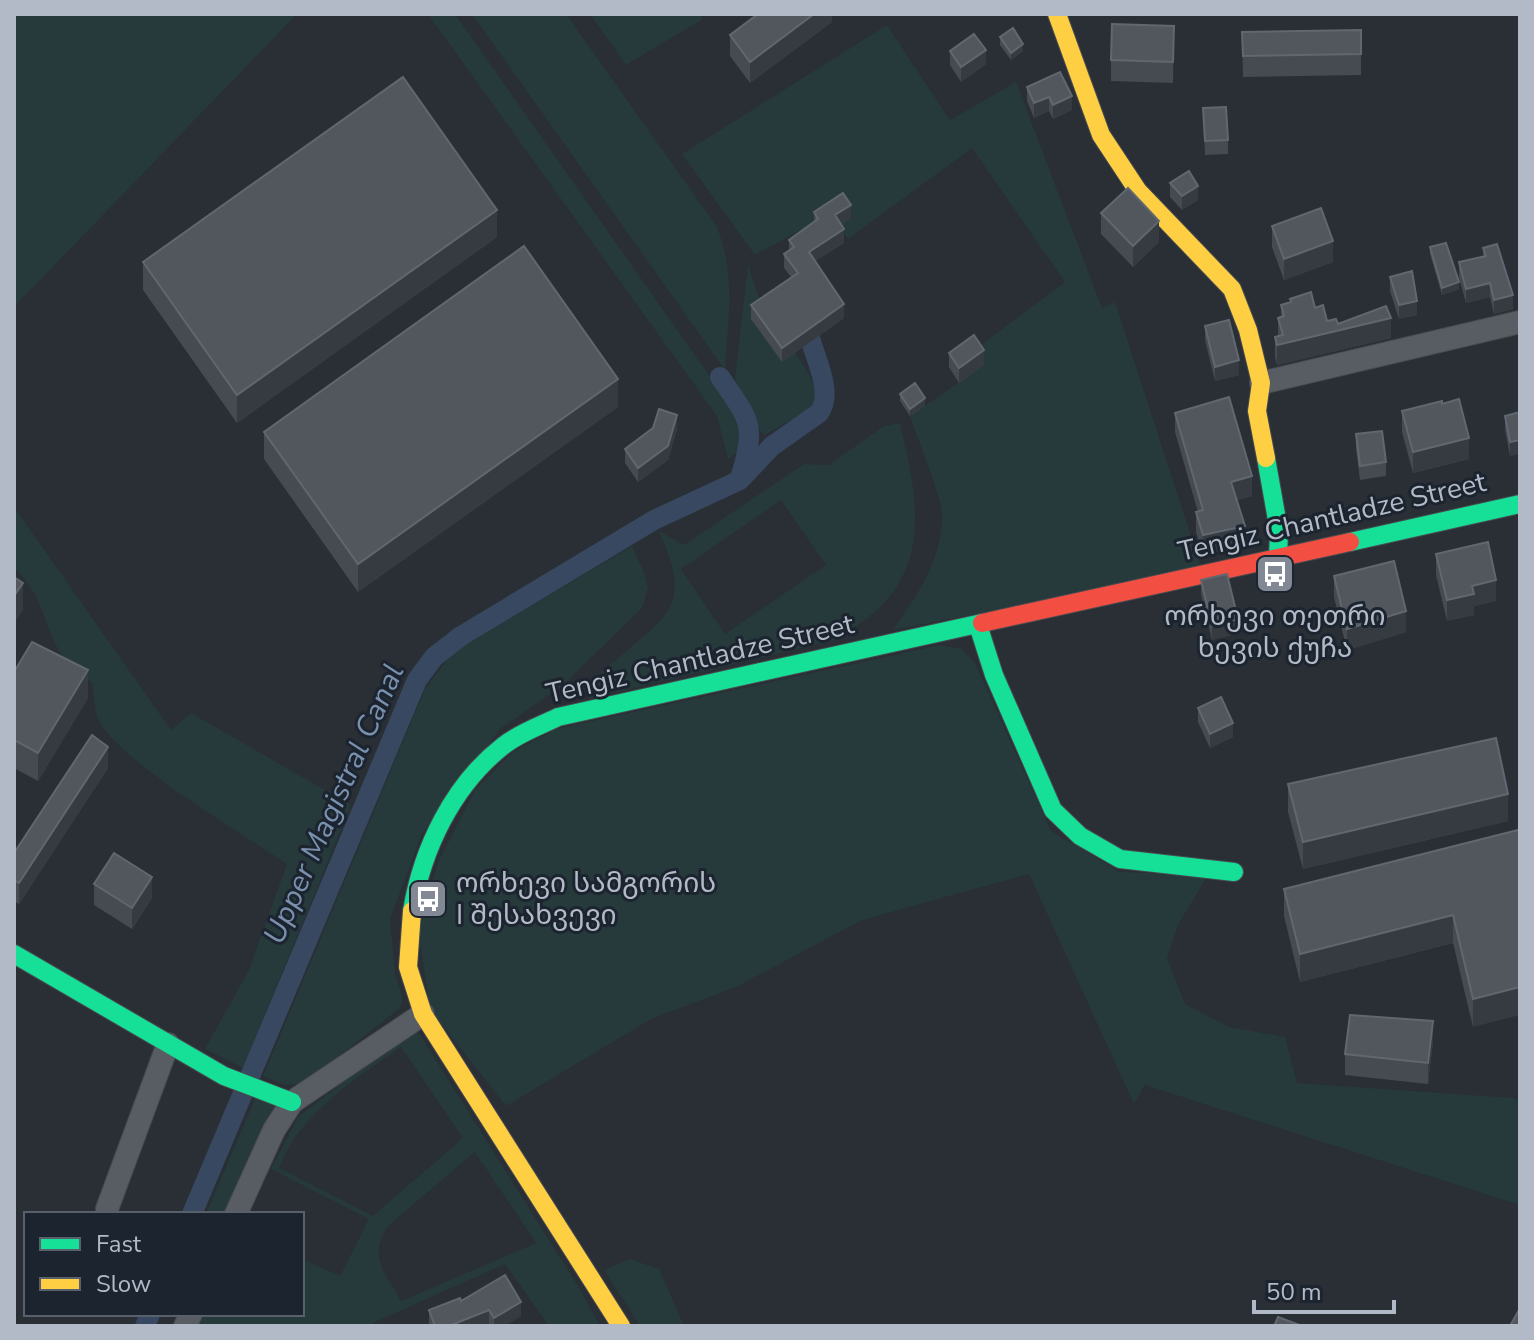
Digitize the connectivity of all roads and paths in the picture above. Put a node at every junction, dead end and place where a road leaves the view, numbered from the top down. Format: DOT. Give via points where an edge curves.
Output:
graph roads {
  1 [pos="1057,14"];
  2 [pos="1520,322"];
  3 [pos="1261,383"];
  4 [pos="1520,504"];
  5 [pos="1278,558"];
  6 [pos="978,625"];
  7 [pos="1234,872"];
  8 [pos="14,954"];
  9 [pos="423,1014"];
  10 [pos="168,1044"];
  11 [pos="292,1102"];
  12 [pos="107,1209"];
  13 [pos="237,1212"];
  14 [pos="621,1326"];
  1 -- 3 [label="street" via="1101,135 1138,191 1232,289"];
  2 -- 3 [label="street"];
  3 -- 5 [label="street" via="1257,411 1279,531"];
  4 -- 5 [label="street, Tengiz Chantladze Street"];
  5 -- 6 [label="street, Tengiz Chantladze Street"];
  6 -- 7 [label="street" via="1053,810 1080,836 1120,859"];
  6 -- 9 [label="street, Tengiz Chantladze Street" via="558,717 504,745 465,782 425,855 408,928 409,971"];
  8 -- 10 [label="street"];
  9 -- 11 [label="street"];
  9 -- 14 [label="street, Tengiz Chantladze Street"];
  10 -- 11 [label="street" via="224,1076"];
  10 -- 12 [label="street"];
  11 -- 13 [label="street"];
}
